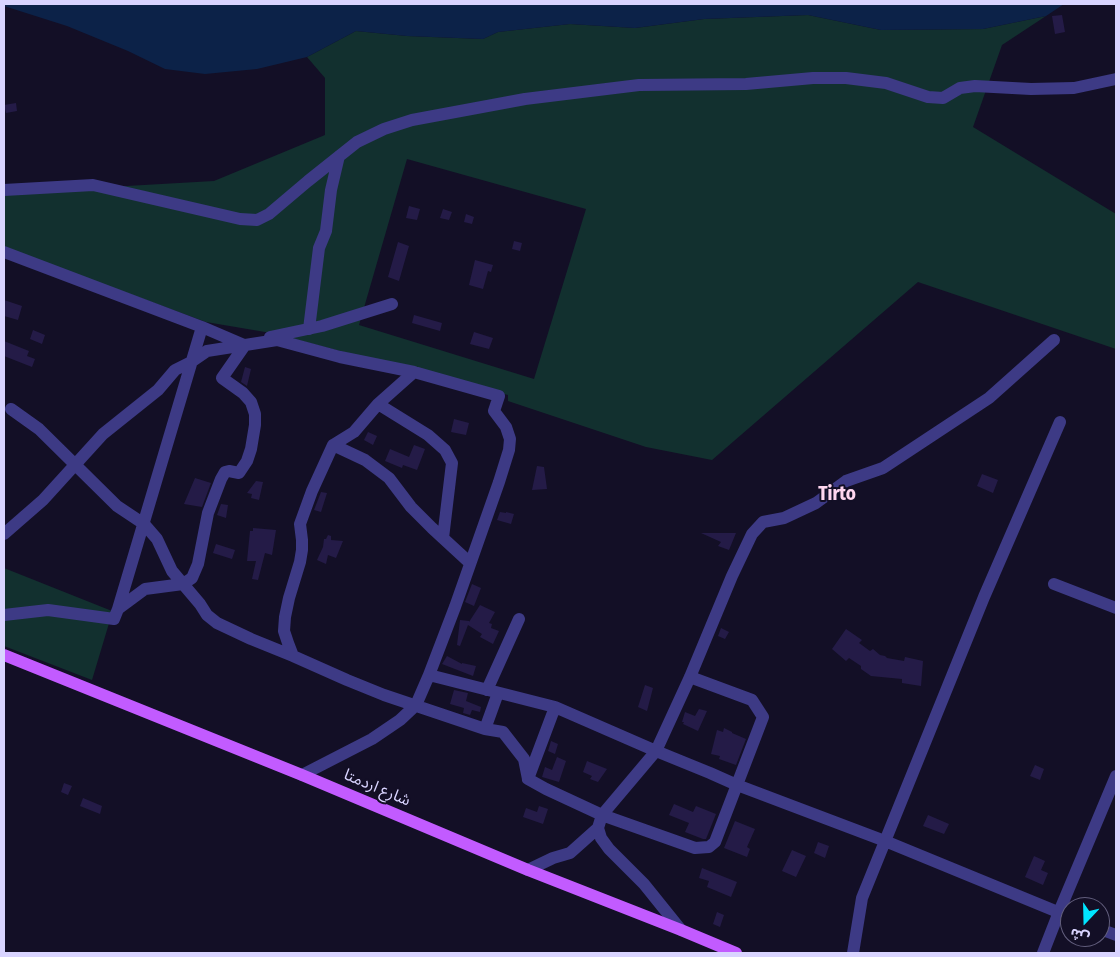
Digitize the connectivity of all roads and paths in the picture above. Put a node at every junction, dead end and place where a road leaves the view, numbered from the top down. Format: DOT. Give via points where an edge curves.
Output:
graph roads {
  1 [pos="1116,78"];
  2 [pos="339,156"];
  3 [pos="4,190"];
  4 [pos="4,252"];
  5 [pos="392,304"];
  6 [pos="202,327"];
  7 [pos="309,329"];
  8 [pos="1054,340"];
  9 [pos="244,346"];
  10 [pos="191,362"];
  11 [pos="414,372"];
  12 [pos="378,404"];
  13 [pos="11,409"];
  14 [pos="1060,422"];
  15 [pos="333,446"];
  16 [pos="74,465"];
  17 [pos="144,524"];
  18 [pos="4,534"];
  19 [pos="443,538"];
  20 [pos="470,563"];
  21 [pos="183,584"];
  22 [pos="1054,584"];
  23 [pos="1116,608"];
  24 [pos="118,609"];
  25 [pos="4,615"];
  26 [pos="519,619"];
  27 [pos="4,655"];
  28 [pos="293,656"];
  29 [pos="429,675"];
  30 [pos="690,677"];
  31 [pos="493,692"];
  32 [pos="416,706"];
  33 [pos="555,707"];
  34 [pos="485,729"];
  35 [pos="656,751"];
  36 [pos="302,775"];
  37 [pos="1116,776"];
  38 [pos="528,779"];
  39 [pos="737,785"];
  40 [pos="602,815"];
  41 [pos="598,828"];
  42 [pos="885,841"];
  43 [pos="528,870"];
  44 [pos="1070,897"];
  45 [pos="1060,912"];
  46 [pos="1060,921"];
  47 [pos="681,930"];
  48 [pos="736,953"];
  49 [pos="853,953"];
  50 [pos="1043,953"];
  1 -- 2 [label="street" via="1074,88 975,86 960,88 943,98 928,97 886,83 846,78 746,84 638,85 525,99 412,120 357,142"];
  2 -- 3 [label="street" via="269,214 257,220 240,219 93,184"];
  2 -- 7 [label="street" via="326,231 319,248"];
  4 -- 6 [label="street"];
  5 -- 7 [label="street"];
  6 -- 9 [label="street"];
  6 -- 10 [label="street"];
  7 -- 9 [label="street" via="278,334"];
  8 -- 30 [label="street" via="989,398 883,468 846,481 816,503 784,518 763,522 752,534 732,576"];
  9 -- 10 [label="street" via="207,351"];
  9 -- 11 [label="street" via="277,340"];
  9 -- 21 [label="street" via="222,378 251,402 255,425 251,449 239,474 229,471 221,479 208,513 195,573"];
  10 -- 16 [label="street" via="175,370 158,390 103,434"];
  10 -- 17 [label="street"];
  11 -- 12 [label="street"];
  11 -- 20 [label="street" via="499,396 494,411 506,427 509,450"];
  12 -- 15 [label="street" via="354,432"];
  12 -- 19 [label="street" via="428,435 452,463"];
  13 -- 16 [label="street" via="39,429"];
  14 -- 42 [label="street" via="984,597"];
  15 -- 19 [label="street" via="366,460 389,478 411,508"];
  15 -- 28 [label="street" via="300,524 302,550 284,631"];
  16 -- 17 [label="street" via="117,506"];
  16 -- 18 [label="street" via="43,500"];
  17 -- 21 [label="street" via="157,538 172,571"];
  17 -- 24 [label="street"];
  19 -- 20 [label="street"];
  20 -- 29 [label="street"];
  21 -- 24 [label="street" via="145,589"];
  21 -- 28 [label="street" via="216,623"];
  22 -- 23 [label="street"];
  24 -- 25 [label="street" via="114,619 48,610"];
  26 -- 31 [label="street"];
  27 -- 36 [label="main road, شارع اردمتا"];
  28 -- 32 [label="street"];
  29 -- 31 [label="street"];
  29 -- 32 [label="street"];
  30 -- 35 [label="street"];
  30 -- 39 [label="street" via="752,700 763,717"];
  31 -- 33 [label="street"];
  31 -- 34 [label="street"];
  32 -- 34 [label="street"];
  32 -- 36 [label="street" via="372,739"];
  33 -- 35 [label="street"];
  33 -- 38 [label="street"];
  34 -- 38 [label="street" via="503,732 524,759"];
  35 -- 39 [label="street"];
  35 -- 40 [label="street"];
  36 -- 43 [label="main road, شارع اردمتا"];
  37 -- 44 [label="street"];
  38 -- 40 [label="street"];
  39 -- 40 [label="street" via="715,842 709,848 695,848"];
  39 -- 42 [label="street"];
  40 -- 41 [label="street"];
  41 -- 43 [label="street" via="570,853"];
  41 -- 47 [label="street" via="609,849 644,884"];
  42 -- 45 [label="street"];
  42 -- 49 [label="street" via="862,898"];
  43 -- 47 [label="main road, شارع اردمتا"];
  46 -- 50 [label="street"];
  47 -- 48 [label="main road, شارع اردمتا"];
}
